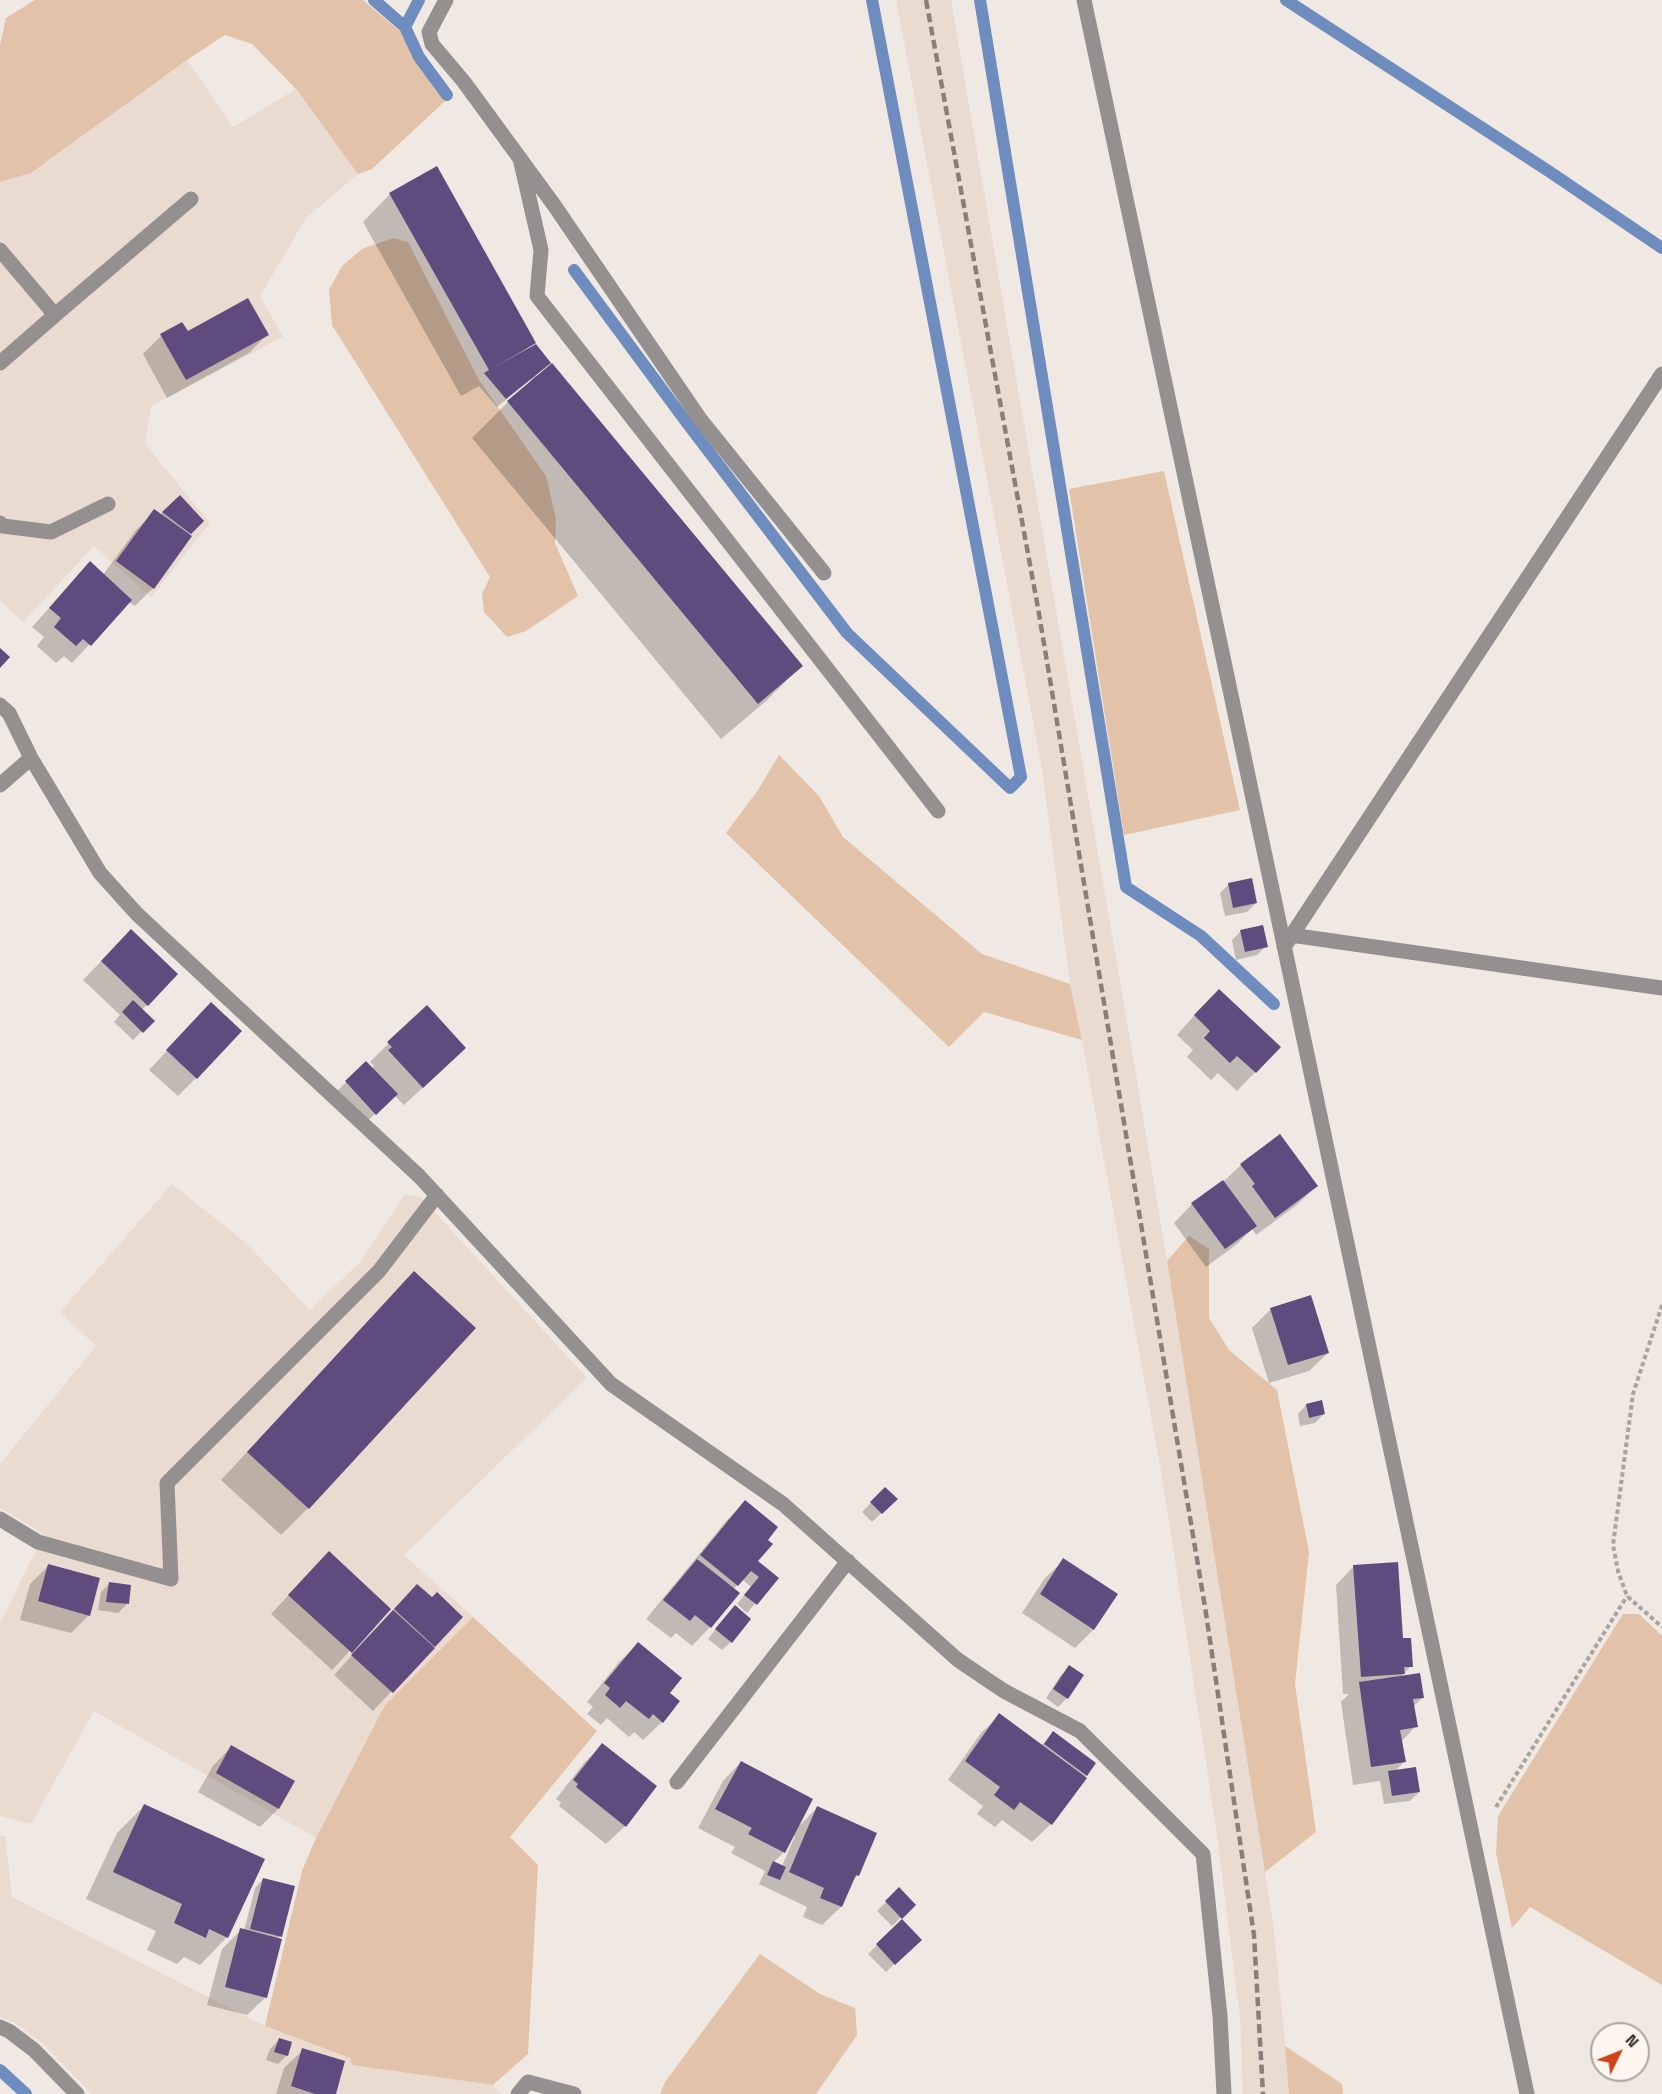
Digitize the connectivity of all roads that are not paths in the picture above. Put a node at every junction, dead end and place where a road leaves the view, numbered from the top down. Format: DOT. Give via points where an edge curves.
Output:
graph roads {
  1 [pos="446,0"];
  2 [pos="1084,0"];
  3 [pos="520,158"];
  4 [pos="191,199"];
  5 [pos="0,250"];
  6 [pos="55,315"];
  7 [pos="0,363"];
  8 [pos="1662,374"];
  9 [pos="108,504"];
  10 [pos="0,523"];
  11 [pos="824,573"];
  12 [pos="0,705"];
  13 [pos="31,758"];
  14 [pos="0,785"];
  15 [pos="938,811"];
  16 [pos="1288,941"];
  17 [pos="1662,988"];
  18 [pos="437,1195"];
  19 [pos="0,1519"];
  20 [pos="848,1561"];
  21 [pos="676,1782"];
  22 [pos="0,2027"];
  23 [pos="77,2094"];
  24 [pos="518,2094"];
  25 [pos="574,2094"];
  26 [pos="1224,2094"];
  27 [pos="1527,2094"];
  1 -- 3 [label="street" via="429,32 432,44"];
  2 -- 16 [label="street"];
  3 -- 11 [label="street" via="700,419"];
  3 -- 15 [label="street" via="541,250 537,296"];
  4 -- 6 [label="street"];
  5 -- 6 [label="street"];
  6 -- 7 [label="street"];
  8 -- 16 [label="street"];
  9 -- 10 [label="street" via="51,532"];
  12 -- 13 [label="street" via="9,713"];
  13 -- 14 [label="street"];
  13 -- 18 [label="street" via="100,873 137,914"];
  16 -- 17 [label="street"];
  16 -- 27 [label="street"];
  18 -- 19 [label="street" via="379,1271 167,1483 171,1579 38,1542"];
  18 -- 20 [label="street" via="611,1384 783,1504"];
  20 -- 21 [label="street"];
  20 -- 26 [label="street" via="958,1660 1004,1691 1080,1731 1203,1854"];
  22 -- 23 [label="street" via="34,2050"];
  24 -- 25 [label="street" via="528,2082"];
}
